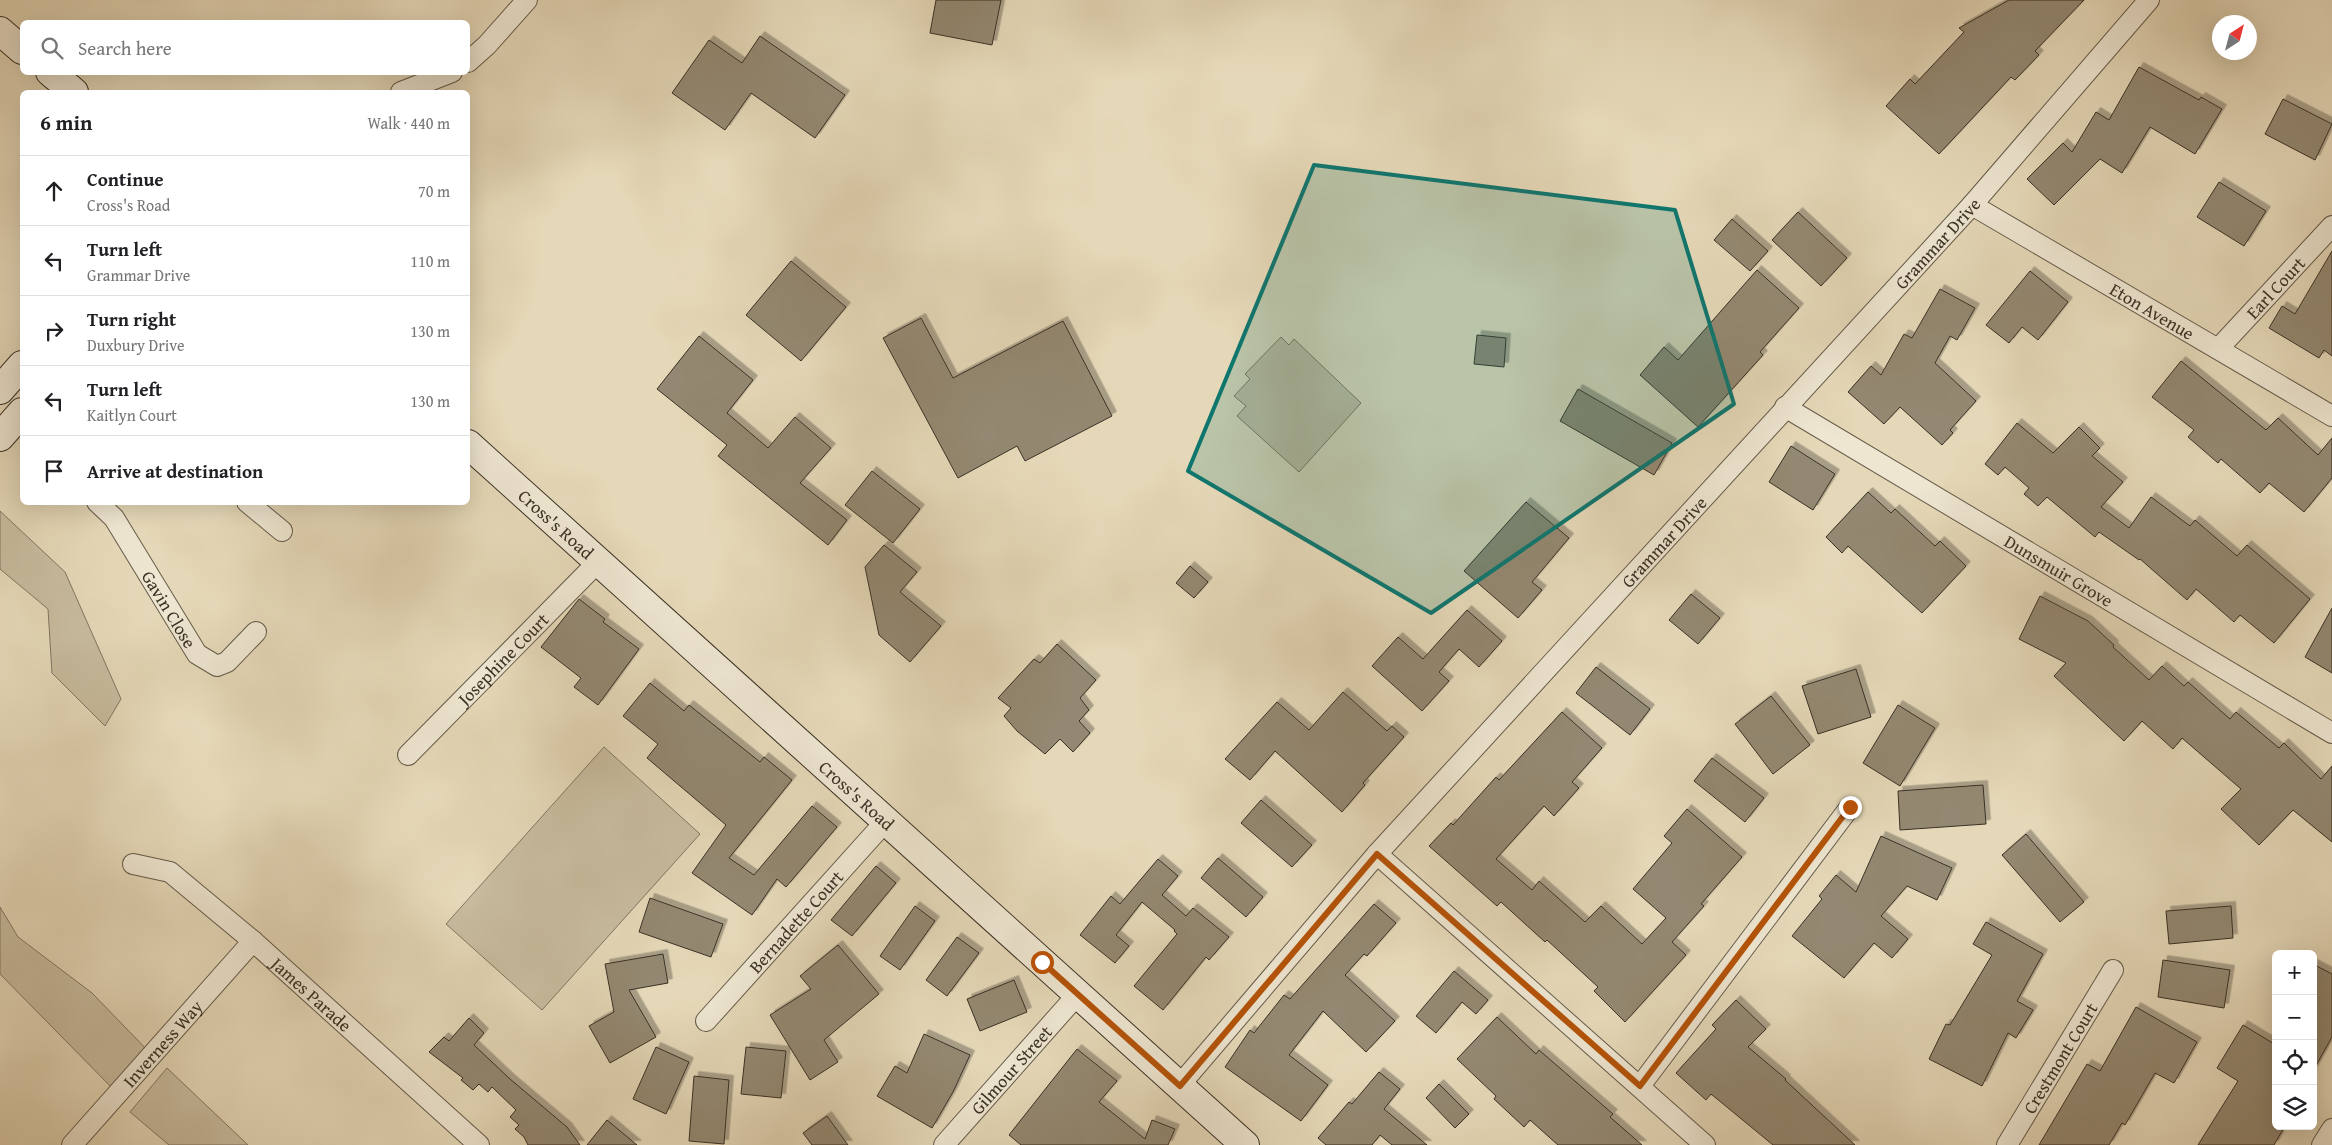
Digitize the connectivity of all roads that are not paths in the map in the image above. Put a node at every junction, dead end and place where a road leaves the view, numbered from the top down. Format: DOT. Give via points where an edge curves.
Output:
graph roads {
  1 [pos="527,0"];
  2 [pos="2149,0"];
  3 [pos="0,31"];
  4 [pos="20,48"];
  5 [pos="470,60"];
  6 [pos="54,75"];
  7 [pos="444,75"];
  8 [pos="72,90"];
  9 [pos="406,90"];
  10 [pos="1972,205"];
  11 [pos="2332,226"];
  12 [pos="2218,349"];
  13 [pos="20,367"];
  14 [pos="0,390"];
  15 [pos="1785,407"];
  16 [pos="2332,416"];
  17 [pos="470,446"];
  18 [pos="100,505"];
  19 [pos="251,505"];
  20 [pos="282,531"];
  21 [pos="598,562"];
  22 [pos="256,632"];
  23 [pos="2332,733"];
  24 [pos="408,755"];
  25 [pos="1850,807"];
  26 [pos="885,822"];
  27 [pos="1377,854"];
  28 [pos="133,864"];
  29 [pos="253,941"];
  30 [pos="2113,970"];
  31 [pos="1078,994"];
  32 [pos="706,1021"];
  33 [pos="1180,1086"];
  34 [pos="1640,1086"];
  35 [pos="2332,1129"];
  36 [pos="72,1145"];
  37 [pos="479,1145"];
  38 [pos="944,1145"];
  39 [pos="1245,1145"];
  40 [pos="1705,1145"];
  41 [pos="2007,1145"];
  42 [pos="2322,1145"];
  1 -- 5 [label="street"];
  2 -- 10 [label="street, Grammar Drive"];
  3 -- 4 [label="street"];
  6 -- 8 [label="street"];
  7 -- 9 [label="street"];
  10 -- 12 [label="street, Eton Avenue"];
  10 -- 15 [label="street, Grammar Drive"];
  11 -- 12 [label="street, Earl Court"];
  12 -- 16 [label="street, Eton Avenue"];
  13 -- 14 [label="street"];
  15 -- 23 [label="street, Dunsmuir Grove"];
  15 -- 27 [label="street, Grammar Drive"];
  17 -- 21 [label="street, Cross's Road"];
  18 -- 22 [label="street, Gavin Close" via="114,518 197,654 217,666 227,662"];
  19 -- 20 [label="street"];
  21 -- 24 [label="street, Josephine Court"];
  21 -- 26 [label="street, Cross's Road"];
  25 -- 34 [label="street"];
  26 -- 31 [label="street, Cross's Road"];
  26 -- 32 [label="street, Bernadette Court"];
  27 -- 33 [label="street, Grammar Drive"];
  27 -- 34 [label="street"];
  28 -- 29 [label="street, James Parade" via="170,872"];
  29 -- 36 [label="street, Inverness Way"];
  29 -- 37 [label="street, James Parade"];
  30 -- 41 [label="street, Crestmont Court"];
  31 -- 33 [label="street, Cross's Road"];
  31 -- 38 [label="street, Gilmour Street"];
  33 -- 39 [label="street, Cross's Road"];
  34 -- 40 [label="street"];
  35 -- 42 [label="street"];
}
